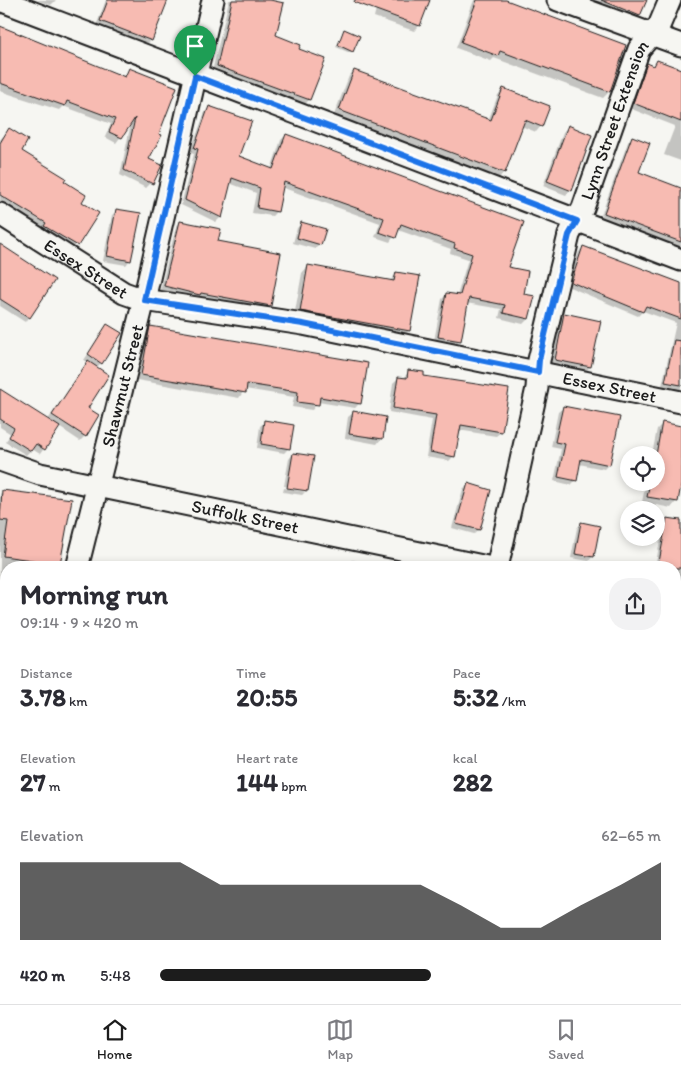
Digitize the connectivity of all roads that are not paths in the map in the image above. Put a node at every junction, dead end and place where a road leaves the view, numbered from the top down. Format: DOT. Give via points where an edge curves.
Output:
graph roads {
  1 [pos="0,0"];
  2 [pos="212,0"];
  3 [pos="558,0"];
  4 [pos="670,0"];
  5 [pos="651,34"];
  6 [pos="681,45"];
  7 [pos="195,76"];
  8 [pos="0,214"];
  9 [pos="577,221"];
  10 [pos="681,260"];
  11 [pos="144,300"];
  12 [pos="538,372"];
  13 [pos="681,402"];
  14 [pos="0,460"];
  15 [pos="98,486"];
  16 [pos="79,561"];
  17 [pos="458,561"];
  18 [pos="499,561"];
  1 -- 7 [label="street"];
  2 -- 7 [label="street, Shawmut Street"];
  3 -- 5 [label="street"];
  4 -- 5 [label="street, Lynn Street Extension" via="659,26"];
  5 -- 6 [label="street"];
  5 -- 9 [label="street, Lynn Street Extension" via="639,49"];
  7 -- 9 [label="street"];
  7 -- 11 [label="street, Shawmut Street"];
  8 -- 11 [label="street, Essex Street" via="124,293"];
  9 -- 10 [label="street"];
  9 -- 12 [label="street, Lynn Street Extension" via="569,235"];
  11 -- 12 [label="street, Essex Street" via="303,324"];
  11 -- 15 [label="street, Shawmut Street"];
  12 -- 13 [label="street, Essex Street"];
  12 -- 18 [label="street, Lynn Street Extension"];
  14 -- 15 [label="street, Suffolk Street" via="40,474"];
  15 -- 16 [label="street, Shawmut Street"];
  15 -- 17 [label="street, Suffolk Street"];
}
